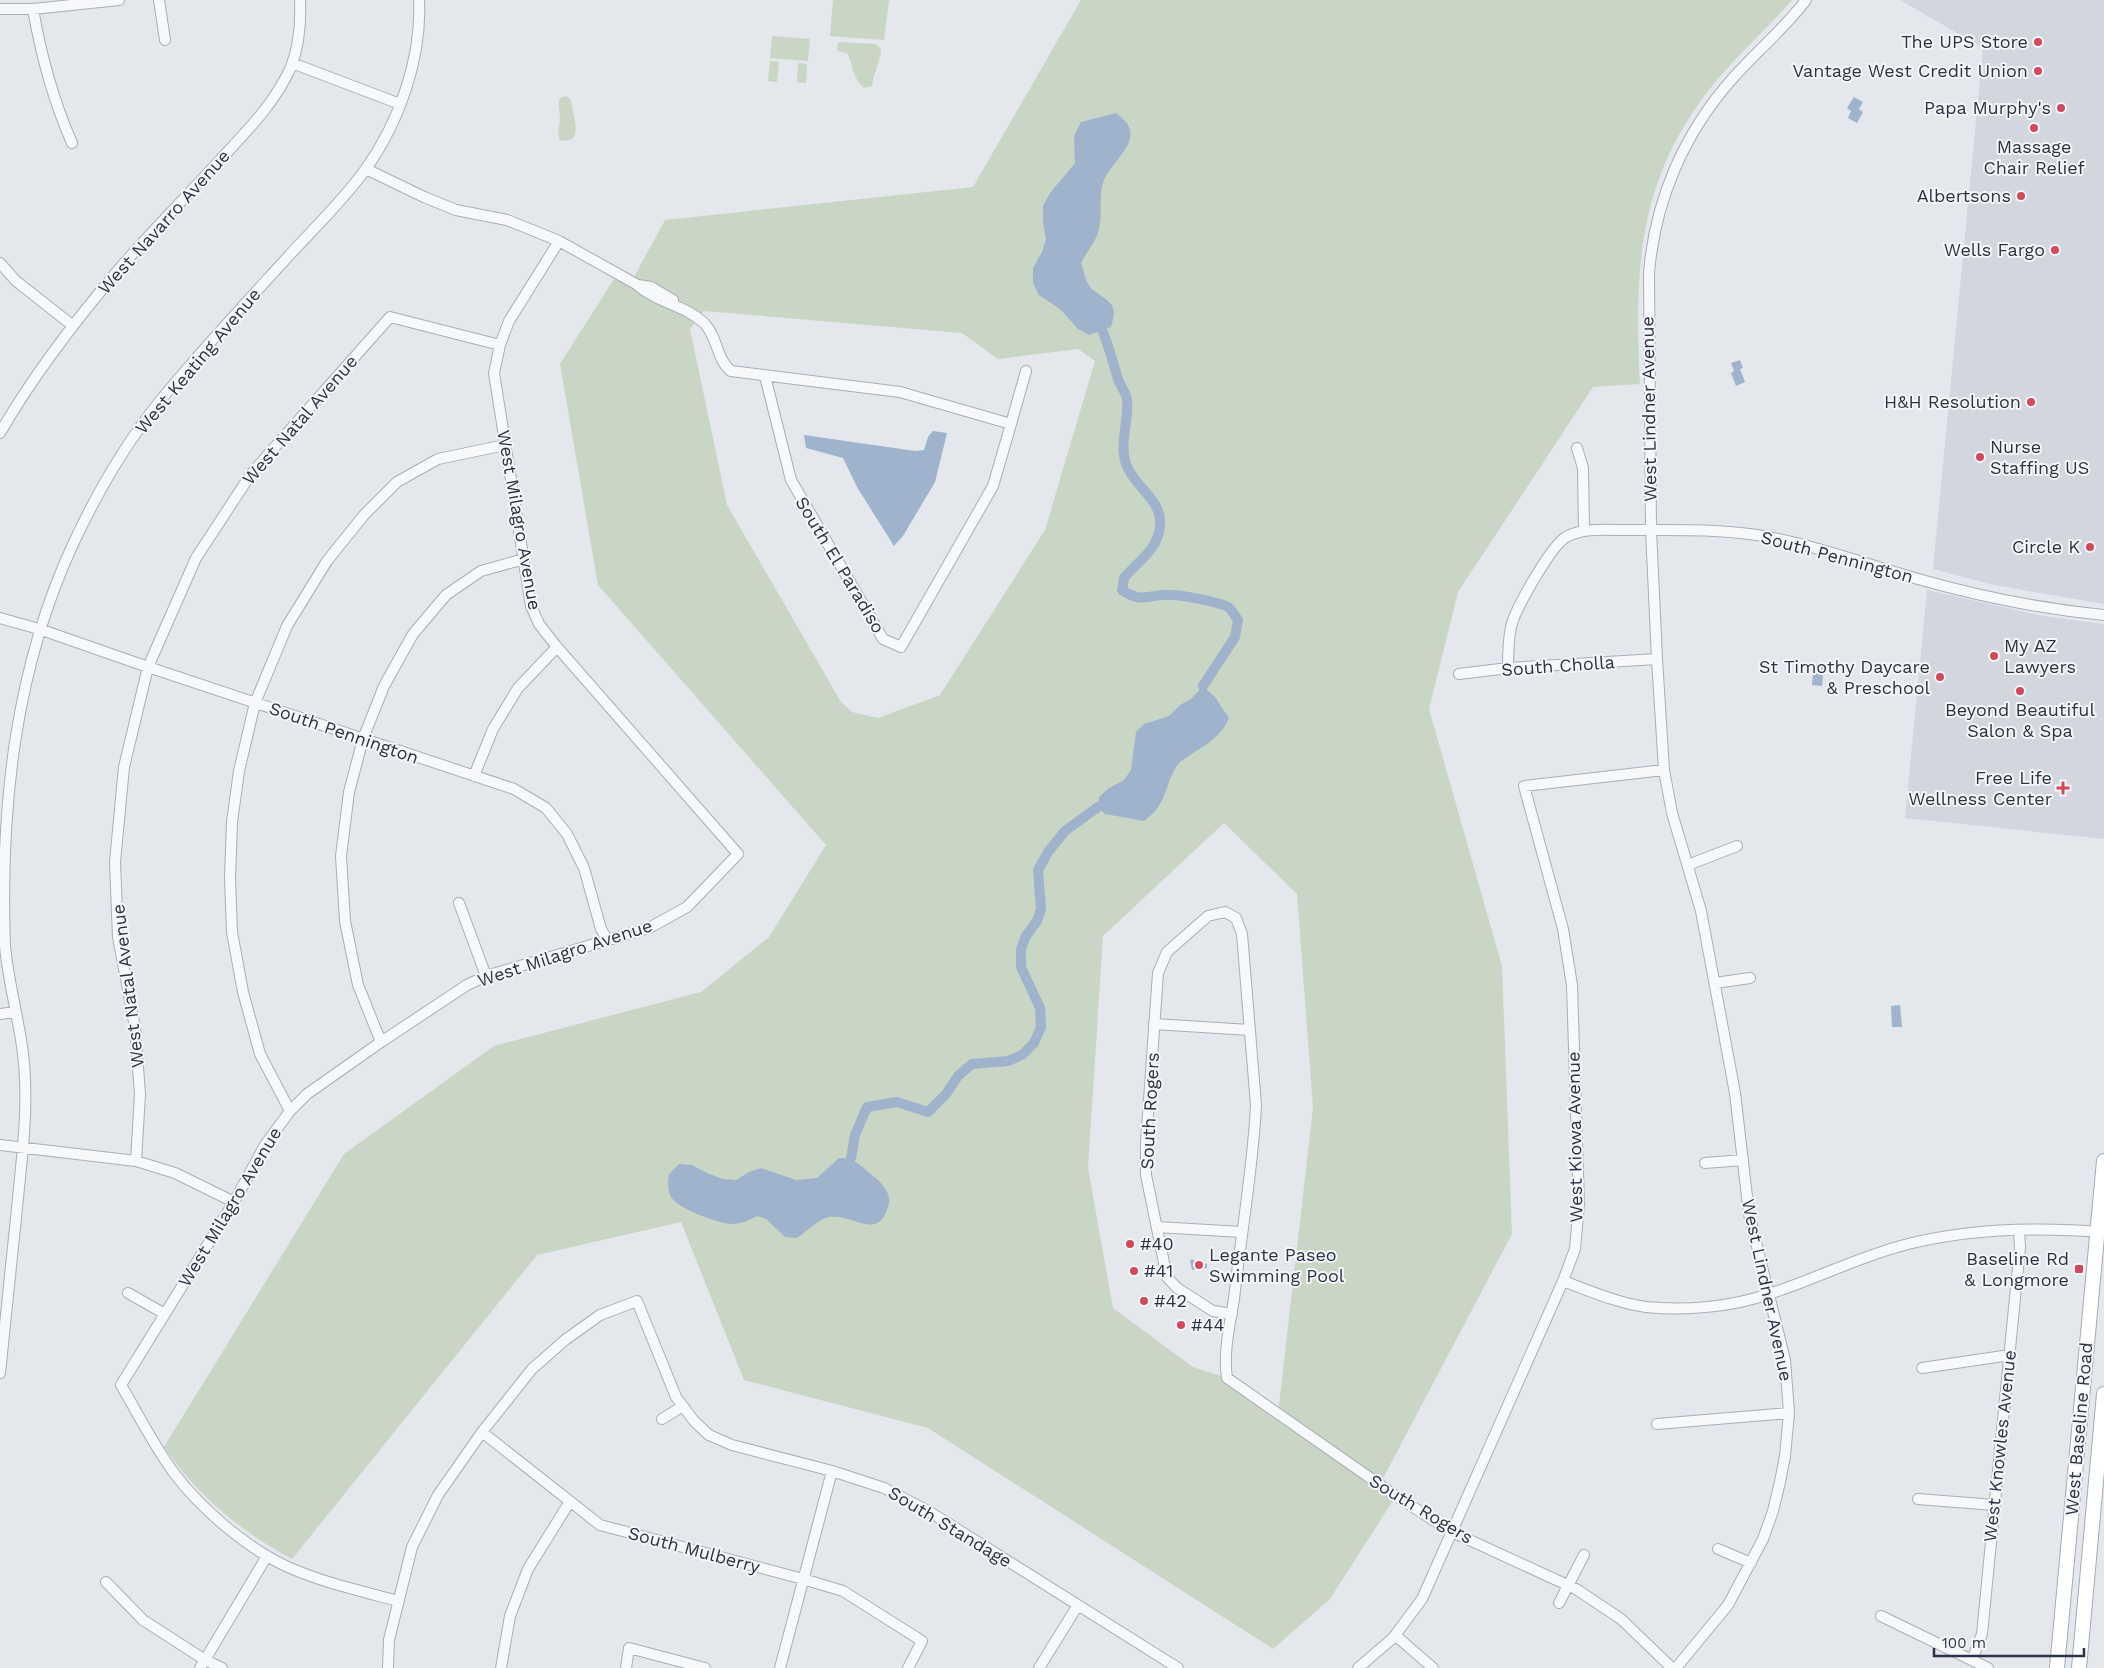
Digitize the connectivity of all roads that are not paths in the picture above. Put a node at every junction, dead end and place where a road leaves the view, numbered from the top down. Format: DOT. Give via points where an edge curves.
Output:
graph roads {
  1 [pos="119,0"];
  2 [pos="159,0"];
  3 [pos="300,0"];
  4 [pos="419,0"];
  5 [pos="1806,0"];
  6 [pos="0,9"];
  7 [pos="33,9"];
  8 [pos="165,40"];
  9 [pos="292,64"];
  10 [pos="400,104"];
  11 [pos="72,143"];
  12 [pos="366,169"];
  13 [pos="559,240"];
  14 [pos="0,263"];
  15 [pos="72,325"];
  16 [pos="500,345"];
  17 [pos="1026,371"];
  18 [pos="766,376"];
  19 [pos="1011,424"];
  20 [pos="0,433"];
  21 [pos="505,445"];
  22 [pos="1577,448"];
  23 [pos="1584,530"];
  24 [pos="1651,530"];
  25 [pos="524,559"];
  26 [pos="2104,615"];
  27 [pos="0,618"];
  28 [pos="39,629"];
  29 [pos="557,647"];
  30 [pos="1657,659"];
  31 [pos="148,667"];
  32 [pos="1508,668"];
  33 [pos="1459,674"];
  34 [pos="255,703"];
  35 [pos="363,739"];
  36 [pos="1664,770"];
  37 [pos="474,776"];
  38 [pos="1737,846"];
  39 [pos="1688,865"];
  40 [pos="0,895"];
  41 [pos="459,903"];
  42 [pos="606,939"];
  43 [pos="486,976"];
  44 [pos="1750,978"];
  45 [pos="1714,984"];
  46 [pos="15,1012"];
  47 [pos="0,1014"];
  48 [pos="1154,1024"];
  49 [pos="1250,1030"];
  50 [pos="381,1042"];
  51 [pos="290,1112"];
  52 [pos="0,1145"];
  53 [pos="23,1147"];
  54 [pos="1743,1160"];
  55 [pos="2104,1160"];
  56 [pos="136,1161"];
  57 [pos="1705,1163"];
  58 [pos="234,1202"];
  59 [pos="1157,1226"];
  60 [pos="2019,1230"];
  61 [pos="1242,1232"];
  62 [pos="2101,1232"];
  63 [pos="1563,1281"];
  64 [pos="128,1293"];
  65 [pos="1770,1294"];
  66 [pos="165,1314"];
  67 [pos="1232,1314"];
  68 [pos="2010,1355"];
  69 [pos="1922,1368"];
  70 [pos="0,1373"];
  71 [pos="2104,1394"];
  72 [pos="683,1406"];
  73 [pos="1789,1413"];
  74 [pos="662,1419"];
  75 [pos="1656,1424"];
  76 [pos="482,1432"];
  77 [pos="832,1471"];
  78 [pos="1918,1499"];
  79 [pos="570,1502"];
  80 [pos="1994,1504"];
  81 [pos="1452,1532"];
  82 [pos="1718,1549"];
  83 [pos="1584,1555"];
  84 [pos="267,1556"];
  85 [pos="1751,1563"];
  86 [pos="803,1579"];
  87 [pos="106,1582"];
  88 [pos="1569,1586"];
  89 [pos="398,1601"];
  90 [pos="1559,1604"];
  91 [pos="1078,1605"];
  92 [pos="1881,1616"];
  93 [pos="1395,1636"];
  94 [pos="1972,1660"];
  95 [pos="202,1664"];
  96 [pos="1173,1667"];
  97 [pos="222,1668"];
  98 [pos="388,1668"];
  99 [pos="501,1668"];
  100 [pos="626,1668"];
  101 [pos="705,1668"];
  102 [pos="780,1668"];
  103 [pos="908,1668"];
  104 [pos="1039,1668"];
  105 [pos="1358,1668"];
  106 [pos="1433,1668"];
  107 [pos="1672,1668"];
  108 [pos="1676,1668"];
  109 [pos="1988,1668"];
  110 [pos="2057,1668"];
  111 [pos="2079,1668"];
  1 -- 7 [label="street"];
  2 -- 8 [label="street"];
  3 -- 9 [label="street, West Navarro Avenue" via="301,22"];
  4 -- 10 [label="street, West Keating Avenue" via="414,54"];
  5 -- 24 [label="street, West Lindner Avenue" via="1774,38 1733,78 1705,114 1673,171 1660,210 1651,251 1648,297"];
  6 -- 7 [label="street"];
  7 -- 11 [label="street" via="46,68"];
  9 -- 10 [label="street"];
  9 -- 15 [label="street, West Navarro Avenue" via="275,97 243,135"];
  10 -- 12 [label="street, West Keating Avenue" via="387,135"];
  12 -- 13 [label="street" via="456,210 507,220"];
  12 -- 28 [label="street, West Keating Avenue" via="157,404 88,514"];
  13 -- 16 [label="street, West Milagro Avenue" via="510,321"];
  13 -- 18 [label="street" via="636,284 651,287 704,323 730,371"];
  14 -- 15 [label="street" via="16,281"];
  15 -- 20 [label="street, West Navarro Avenue" via="33,378"];
  16 -- 21 [label="street, West Milagro Avenue" via="494,373"];
  16 -- 31 [label="street, West Natal Avenue" via="390,317 250,474 196,558"];
  17 -- 19 [label="street, South El Paradiso"];
  18 -- 19 [label="street" via="900,392"];
  18 -- 19 [label="street, South El Paradiso" via="791,480 883,639 901,647 994,486"];
  21 -- 25 [label="street, West Milagro Avenue"];
  21 -- 34 [label="street" via="438,459 397,482 364,514 327,561 287,626"];
  22 -- 23 [label="street" via="1583,468"];
  23 -- 24 [label="street, South Pennington"];
  23 -- 32 [label="street, South Pennington" via="1565,538 1555,548 1518,607 1508,642"];
  24 -- 26 [label="street, South Pennington" via="1728,531 1759,535 1957,590"];
  24 -- 30 [label="street, West Lindner Avenue"];
  25 -- 29 [label="street, West Milagro Avenue" via="531,606 539,624"];
  25 -- 35 [label="street" via="481,571 446,595 413,634 384,686"];
  27 -- 28 [label="street, South Pennington"];
  28 -- 31 [label="street, South Pennington"];
  28 -- 40 [label="street, West Keating Avenue" via="23,683 10,749 3,810"];
  29 -- 37 [label="street" via="518,688 493,729"];
  29 -- 42 [label="street, West Milagro Avenue" via="738,854 687,907 649,928"];
  30 -- 32 [label="street, South Cholla"];
  30 -- 36 [label="street, West Lindner Avenue"];
  31 -- 34 [label="street, South Pennington"];
  31 -- 56 [label="street, West Natal Avenue" via="124,767 115,862 118,937 135,1026 138,1065 140,1094"];
  32 -- 33 [label="street, South Cholla"];
  34 -- 35 [label="street, South Pennington"];
  34 -- 51 [label="street" via="238,771 232,822 232,932 243,992 260,1054"];
  35 -- 37 [label="street, South Pennington"];
  35 -- 50 [label="street" via="349,792 341,856 344,912 358,985"];
  36 -- 39 [label="street, West Lindner Avenue" via="1672,813"];
  36 -- 63 [label="street, West Kiowa Avenue" via="1524,786 1563,929 1572,985 1579,1204 1575,1249"];
  37 -- 42 [label="street, South Pennington" via="514,789 546,808 567,834 584,868"];
  38 -- 39 [label="street"];
  39 -- 45 [label="street, West Lindner Avenue" via="1701,911"];
  40 -- 46 [label="street, West Keating Avenue"];
  41 -- 43 [label="street"];
  42 -- 43 [label="street, West Milagro Avenue"];
  43 -- 50 [label="street, West Milagro Avenue"];
  44 -- 45 [label="street"];
  45 -- 54 [label="street, West Lindner Avenue" via="1735,1093"];
  46 -- 47 [label="street"];
  46 -- 53 [label="street, West Keating Avenue" via="25,1076"];
  48 -- 49 [label="street"];
  48 -- 49 [label="street, South Rogers" via="1158,973 1167,952 1208,916 1225,912 1236,918 1242,934"];
  48 -- 59 [label="street, South Rogers" via="1146,1167"];
  49 -- 61 [label="street, South Rogers" via="1256,1105"];
  50 -- 51 [label="street, West Milagro Avenue" via="307,1094"];
  51 -- 58 [label="street, West Milagro Avenue" via="265,1145"];
  52 -- 53 [label="street"];
  53 -- 56 [label="street"];
  53 -- 70 [label="street, West Keating Avenue"];
  54 -- 57 [label="street"];
  54 -- 65 [label="street, West Lindner Avenue" via="1748,1214"];
  55 -- 62 [label="main road, West Baseline Road"];
  56 -- 58 [label="street" via="175,1173"];
  58 -- 66 [label="street, West Milagro Avenue"];
  59 -- 61 [label="street"];
  59 -- 67 [label="street, South Rogers" via="1168,1277 1177,1288 1213,1310"];
  60 -- 62 [label="street"];
  60 -- 65 [label="street" via="1961,1234 1908,1244"];
  60 -- 68 [label="street, West Knowles Avenue"];
  61 -- 67 [label="street, South Rogers"];
  62 -- 110 [label="main road, West Baseline Road"];
  63 -- 65 [label="street" via="1607,1298 1645,1307 1729,1305"];
  63 -- 81 [label="street, West Kiowa Avenue"];
  64 -- 66 [label="street"];
  65 -- 73 [label="street, West Lindner Avenue" via="1785,1360"];
  66 -- 84 [label="street, West Milagro Avenue" via="121,1385 175,1474 220,1521"];
  67 -- 81 [label="street, South Rogers" via="1225,1365 1228,1378"];
  68 -- 69 [label="street"];
  68 -- 80 [label="street, West Knowles Avenue"];
  71 -- 111 [label="main road, West Baseline Road"];
  72 -- 74 [label="street"];
  72 -- 76 [label="street, South Standage" via="676,1397 638,1301 600,1315 565,1340 532,1369"];
  72 -- 77 [label="street, South Standage" via="709,1436"];
  73 -- 75 [label="street"];
  73 -- 85 [label="street, West Lindner Avenue" via="1785,1456 1773,1511"];
  76 -- 79 [label="street, South Mulberry"];
  76 -- 89 [label="street" via="438,1495 412,1547"];
  77 -- 86 [label="street"];
  77 -- 91 [label="street, South Standage" via="884,1488 930,1512"];
  78 -- 80 [label="street"];
  79 -- 86 [label="street, South Mulberry" via="600,1525"];
  79 -- 99 [label="street" via="528,1569 510,1616"];
  80 -- 94 [label="street, West Knowles Avenue" via="1982,1634"];
  81 -- 88 [label="street, South Rogers"];
  81 -- 93 [label="street, West Kiowa Avenue" via="1422,1599"];
  82 -- 85 [label="street"];
  83 -- 88 [label="street"];
  84 -- 89 [label="street" via="308,1576"];
  84 -- 95 [label="street"];
  85 -- 108 [label="street, West Lindner Avenue" via="1728,1605"];
  86 -- 102 [label="street"];
  86 -- 103 [label="street, South Mulberry" via="842,1591 922,1641"];
  87 -- 95 [label="street" via="143,1620"];
  88 -- 90 [label="street"];
  88 -- 107 [label="street, South Rogers" via="1621,1619"];
  89 -- 98 [label="street" via="389,1640"];
  91 -- 96 [label="street, South Standage"];
  91 -- 104 [label="street"];
  92 -- 94 [label="street"];
  93 -- 105 [label="street, West Kiowa Avenue"];
  93 -- 106 [label="street"];
  94 -- 109 [label="street"];
  95 -- 97 [label="street"];
  100 -- 101 [label="street" via="629,1648"];
}
